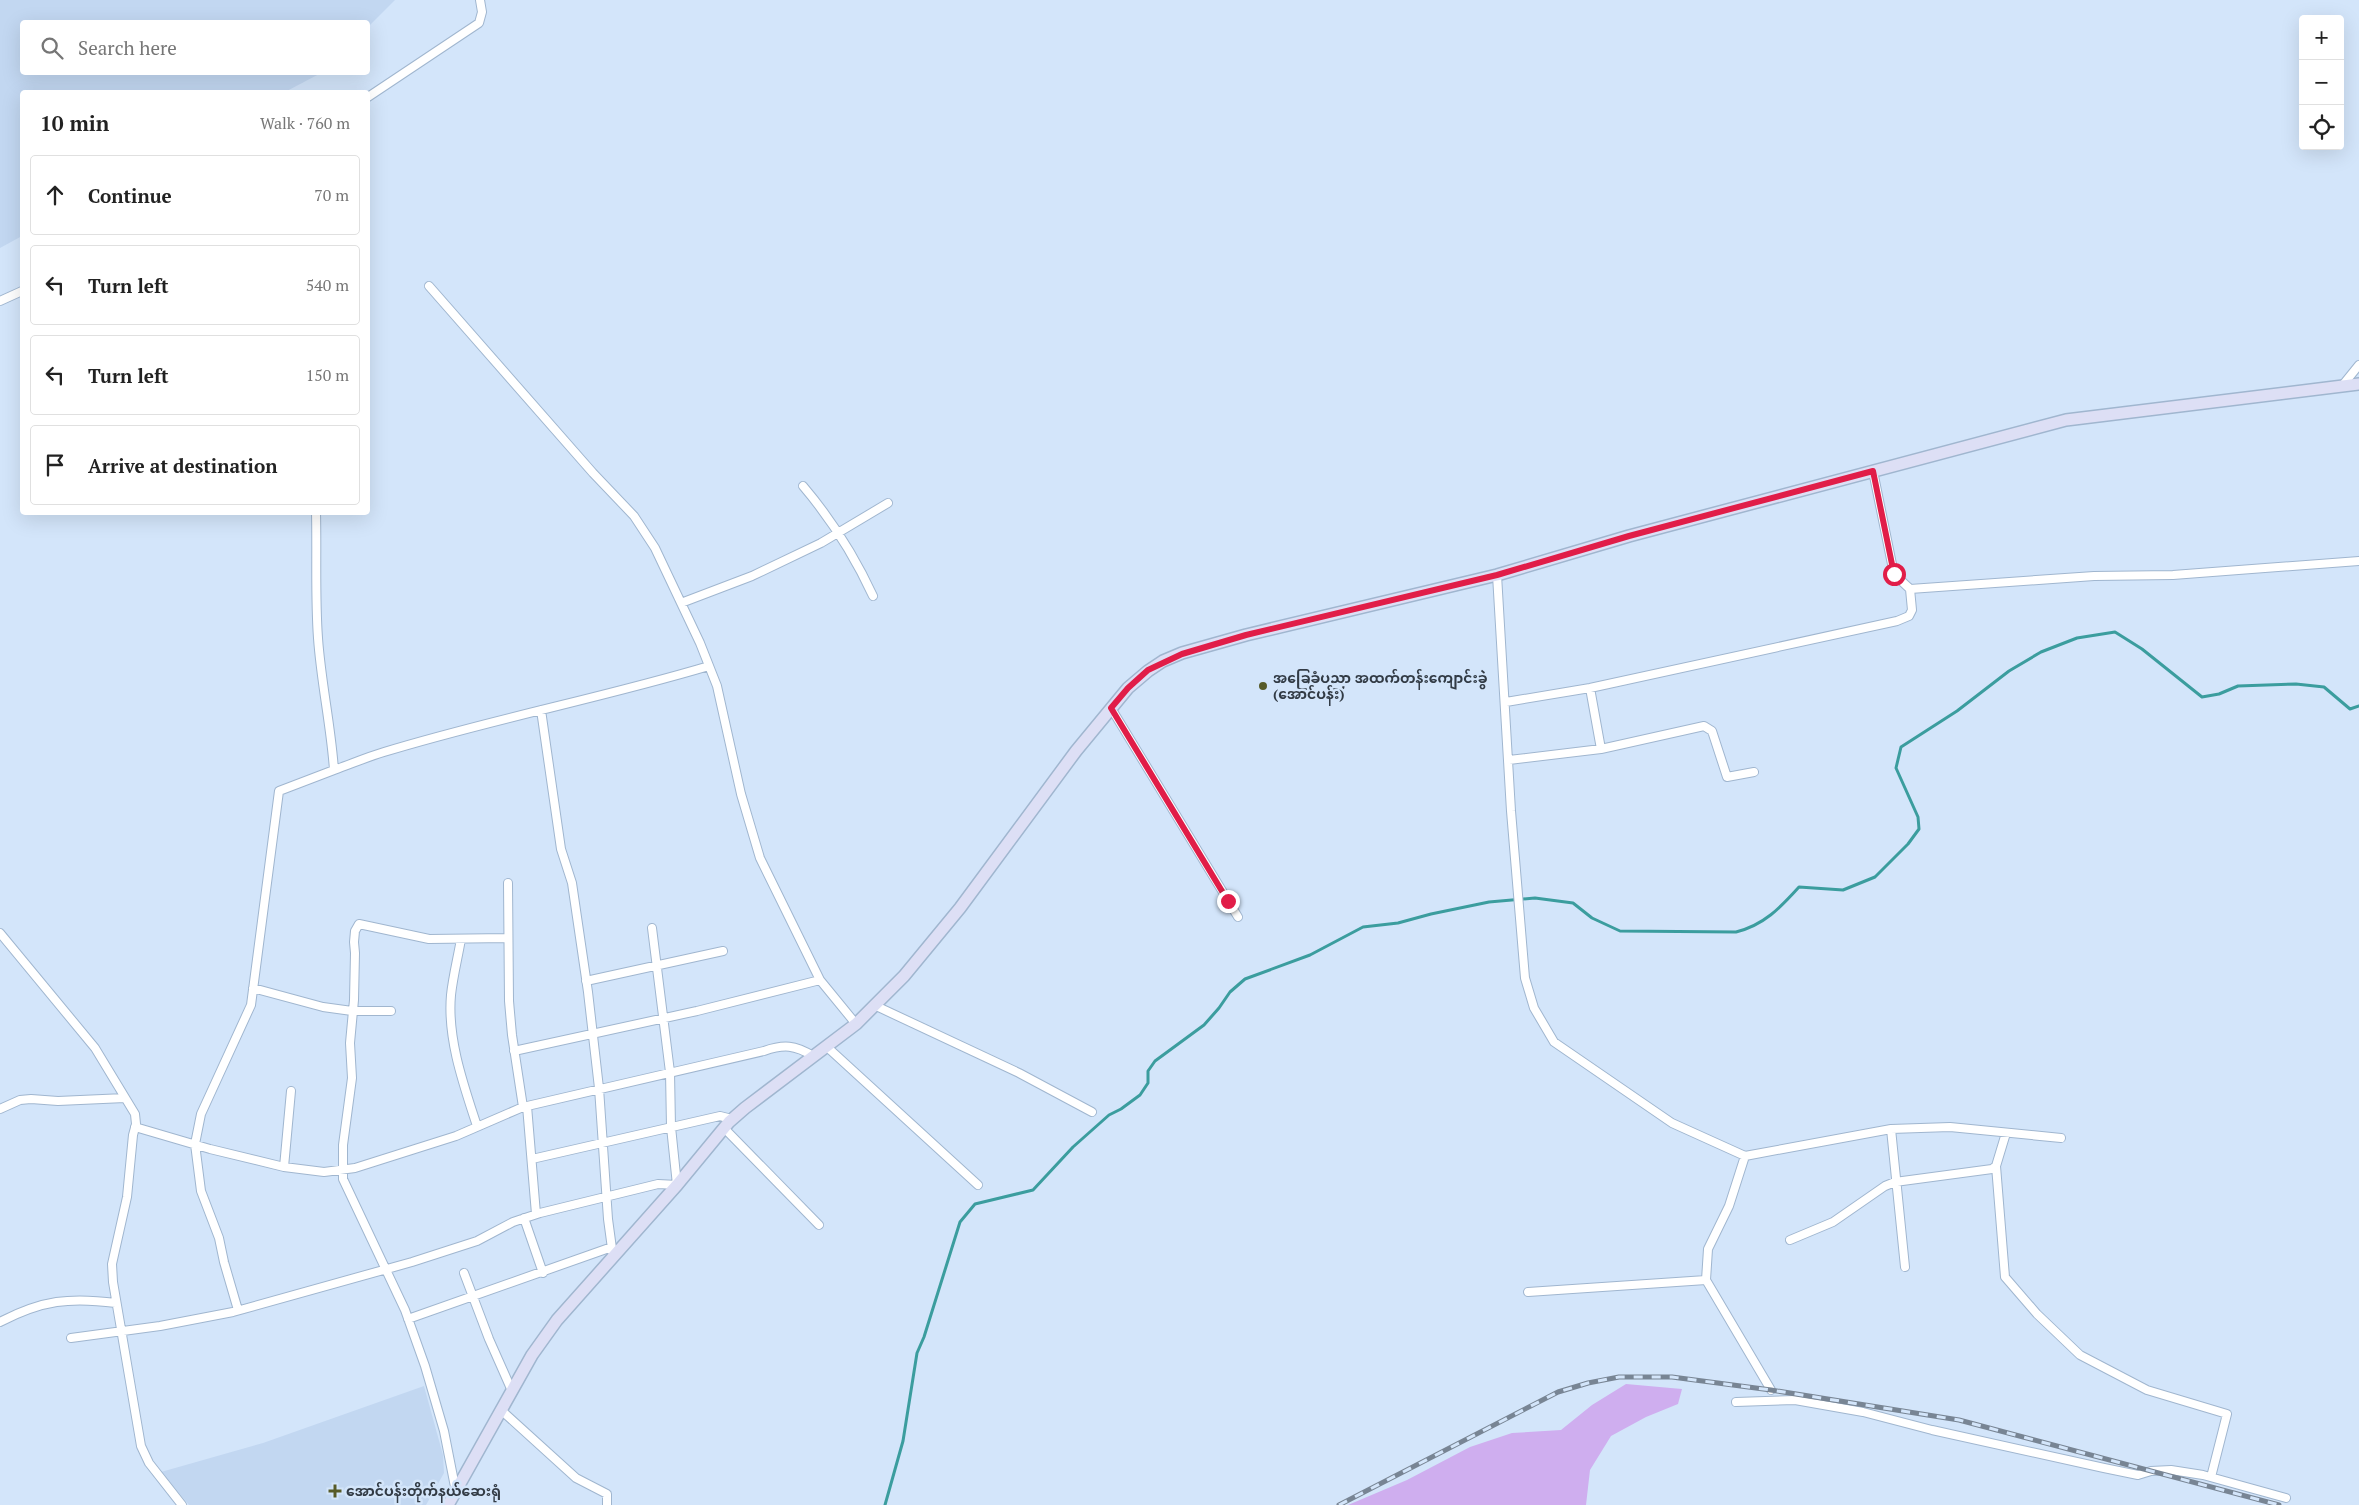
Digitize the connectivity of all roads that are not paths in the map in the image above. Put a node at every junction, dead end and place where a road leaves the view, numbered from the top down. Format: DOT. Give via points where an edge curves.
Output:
graph roads {
  1 [pos="480,0"];
  2 [pos="370,96"];
  3 [pos="429,286"];
  4 [pos="20,292"];
  5 [pos="0,301"];
  6 [pos="2359,365"];
  7 [pos="2359,384"];
  8 [pos="2342,386"];
  9 [pos="1873,471"];
  10 [pos="803,486"];
  11 [pos="888,503"];
  12 [pos="316,515"];
  13 [pos="839,533"];
  14 [pos="2359,561"];
  15 [pos="1497,575"];
  16 [pos="1910,589"];
  17 [pos="873,596"];
  18 [pos="681,603"];
  19 [pos="709,666"];
  20 [pos="1590,688"];
  21 [pos="1506,702"];
  22 [pos="1111,708"];
  23 [pos="541,710"];
  24 [pos="1601,749"];
  25 [pos="1509,760"];
  26 [pos="334,770"];
  27 [pos="1754,772"];
  28 [pos="508,883"];
  29 [pos="1238,917"];
  30 [pos="652,928"];
  31 [pos="0,933"];
  32 [pos="508,938"];
  33 [pos="461,939"];
  34 [pos="723,951"];
  35 [pos="657,964"];
  36 [pos="820,980"];
  37 [pos="586,981"];
  38 [pos="253,988"];
  39 [pos="874,1005"];
  40 [pos="391,1010"];
  41 [pos="352,1012"];
  42 [pos="664,1019"];
  43 [pos="856,1024"];
  44 [pos="592,1035"];
  45 [pos="826,1046"];
  46 [pos="514,1051"];
  47 [pos="813,1056"];
  48 [pos="670,1072"];
  49 [pos="599,1088"];
  50 [pos="291,1092"];
  51 [pos="125,1098"];
  52 [pos="525,1106"];
  53 [pos="0,1109"];
  54 [pos="1092,1112"];
  55 [pos="732,1119"];
  56 [pos="477,1126"];
  57 [pos="135,1127"];
  58 [pos="671,1127"];
  59 [pos="724,1128"];
  60 [pos="1891,1130"];
  61 [pos="2006,1133"];
  62 [pos="2061,1138"];
  63 [pos="602,1142"];
  64 [pos="195,1144"];
  65 [pos="1745,1156"];
  66 [pos="532,1159"];
  67 [pos="1996,1166"];
  68 [pos="284,1167"];
  69 [pos="342,1170"];
  70 [pos="1895,1182"];
  71 [pos="978,1185"];
  72 [pos="677,1186"];
  73 [pos="606,1196"];
  74 [pos="536,1214"];
  75 [pos="524,1218"];
  76 [pos="819,1225"];
  77 [pos="1790,1240"];
  78 [pos="612,1251"];
  79 [pos="1905,1267"];
  80 [pos="385,1270"];
  81 [pos="464,1273"];
  82 [pos="543,1273"];
  83 [pos="1706,1280"];
  84 [pos="1528,1292"];
  85 [pos="474,1297"];
  86 [pos="116,1302"];
  87 [pos="238,1310"];
  88 [pos="408,1319"];
  89 [pos="0,1322"];
  90 [pos="121,1330"];
  91 [pos="71,1338"];
  92 [pos="1771,1390"];
  93 [pos="512,1391"];
  94 [pos="1736,1402"];
  95 [pos="502,1410"];
  96 [pos="2210,1477"];
  97 [pos="456,1492"];
  98 [pos="2286,1498"];
  99 [pos="182,1505"];
  100 [pos="448,1505"];
  101 [pos="607,1505"];
  1 -- 2 [label="street" via="480,23"];
  3 -- 18 [label="street" via="634,516 655,548"];
  4 -- 5 [label="street"];
  6 -- 8 [label="street"];
  7 -- 8 [label="main road"];
  8 -- 9 [label="main road" via="2066,420"];
  9 -- 15 [label="main road"];
  9 -- 16 [label="street" via="1894,574"];
  10 -- 13 [label="street"];
  11 -- 13 [label="street"];
  12 -- 26 [label="street" via="318,636"];
  13 -- 17 [label="street"];
  13 -- 18 [label="street" via="752,576"];
  14 -- 16 [label="street"];
  15 -- 21 [label="street"];
  15 -- 22 [label="main road" via="1246,635 1182,654 1148,670"];
  16 -- 20 [label="street" via="1912,610 1909,616 1897,621"];
  18 -- 19 [label="street"];
  19 -- 23 [label="street"];
  19 -- 36 [label="street" via="717,686 740,794 760,858"];
  20 -- 21 [label="street"];
  20 -- 24 [label="street"];
  21 -- 25 [label="street"];
  22 -- 29 [label="street"];
  22 -- 39 [label="main road" via="960,908 904,976"];
  23 -- 26 [label="street" via="383,752"];
  23 -- 37 [label="street" via="561,849 572,883"];
  24 -- 25 [label="street"];
  24 -- 27 [label="street" via="1704,726 1712,731 1727,777"];
  25 -- 65 [label="street" via="1525,978 1534,1008 1554,1042 1672,1123"];
  26 -- 38 [label="street" via="279,791"];
  28 -- 32 [label="street"];
  30 -- 35 [label="street"];
  31 -- 51 [label="street" via="95,1048"];
  32 -- 33 [label="street"];
  32 -- 46 [label="street"];
  33 -- 41 [label="street" via="429,939 359,924 354,942"];
  33 -- 56 [label="street" via="451,996 452,1030"];
  34 -- 35 [label="street"];
  35 -- 37 [label="street"];
  35 -- 42 [label="street"];
  36 -- 42 [label="street"];
  36 -- 43 [label="street"];
  37 -- 44 [label="street"];
  38 -- 41 [label="street"];
  38 -- 64 [label="street" via="251,1005 201,1114"];
  39 -- 43 [label="main road"];
  39 -- 54 [label="street" via="1019,1073"];
  40 -- 41 [label="street"];
  41 -- 69 [label="street" via="352,1078"];
  42 -- 44 [label="street"];
  42 -- 48 [label="street"];
  43 -- 45 [label="main road"];
  44 -- 46 [label="street"];
  44 -- 49 [label="street"];
  45 -- 47 [label="main road"];
  45 -- 71 [label="street"];
  46 -- 52 [label="street"];
  47 -- 48 [label="street" via="792,1046 778,1046"];
  47 -- 55 [label="main road"];
  48 -- 49 [label="street"];
  48 -- 58 [label="street"];
  49 -- 52 [label="street"];
  49 -- 63 [label="street"];
  50 -- 68 [label="street"];
  51 -- 53 [label="street" via="58,1101 31,1098"];
  51 -- 57 [label="street" via="135,1114"];
  52 -- 56 [label="street"];
  52 -- 66 [label="street"];
  55 -- 58 [label="street" via="720,1116"];
  55 -- 59 [label="main road"];
  56 -- 69 [label="street" via="446,1139"];
  57 -- 64 [label="street"];
  57 -- 86 [label="street" via="127,1197 112,1264"];
  58 -- 63 [label="street"];
  58 -- 72 [label="street"];
  59 -- 72 [label="main road"];
  59 -- 76 [label="street"];
  60 -- 61 [label="street" via="1950,1127"];
  60 -- 65 [label="street"];
  60 -- 70 [label="street"];
  61 -- 62 [label="street"];
  61 -- 67 [label="street"];
  63 -- 66 [label="street"];
  63 -- 73 [label="street"];
  64 -- 68 [label="street"];
  64 -- 87 [label="street" via="201,1191 220,1238"];
  65 -- 83 [label="street" via="1729,1206 1708,1250"];
  66 -- 74 [label="street"];
  67 -- 70 [label="street"];
  67 -- 96 [label="street" via="2005,1278 2080,1355 2147,1390 2227,1414"];
  68 -- 69 [label="street" via="324,1172"];
  69 -- 80 [label="street" via="342,1179"];
  70 -- 77 [label="street" via="1833,1222"];
  70 -- 79 [label="street"];
  72 -- 73 [label="street" via="658,1184"];
  72 -- 78 [label="main road"];
  73 -- 74 [label="street"];
  73 -- 78 [label="street"];
  74 -- 75 [label="street"];
  75 -- 80 [label="street" via="477,1240"];
  75 -- 82 [label="street"];
  78 -- 82 [label="street"];
  78 -- 93 [label="main road" via="557,1320"];
  80 -- 87 [label="street"];
  80 -- 88 [label="street"];
  81 -- 85 [label="street"];
  82 -- 85 [label="street"];
  83 -- 84 [label="street"];
  83 -- 92 [label="street"];
  85 -- 88 [label="street"];
  85 -- 93 [label="street"];
  86 -- 89 [label="street" via="62,1299"];
  86 -- 90 [label="street"];
  87 -- 90 [label="street" via="160,1326"];
  88 -- 97 [label="street" via="444,1430"];
  90 -- 91 [label="street"];
  90 -- 99 [label="street" via="141,1446 149,1463"];
  93 -- 95 [label="main road"];
  94 -- 96 [label="street" via="1795,1400 1863,1412 2138,1475 2171,1470"];
  95 -- 97 [label="main road"];
  95 -- 101 [label="street" via="576,1478 607,1494"];
  96 -- 98 [label="street"];
  97 -- 100 [label="main road"];
}
